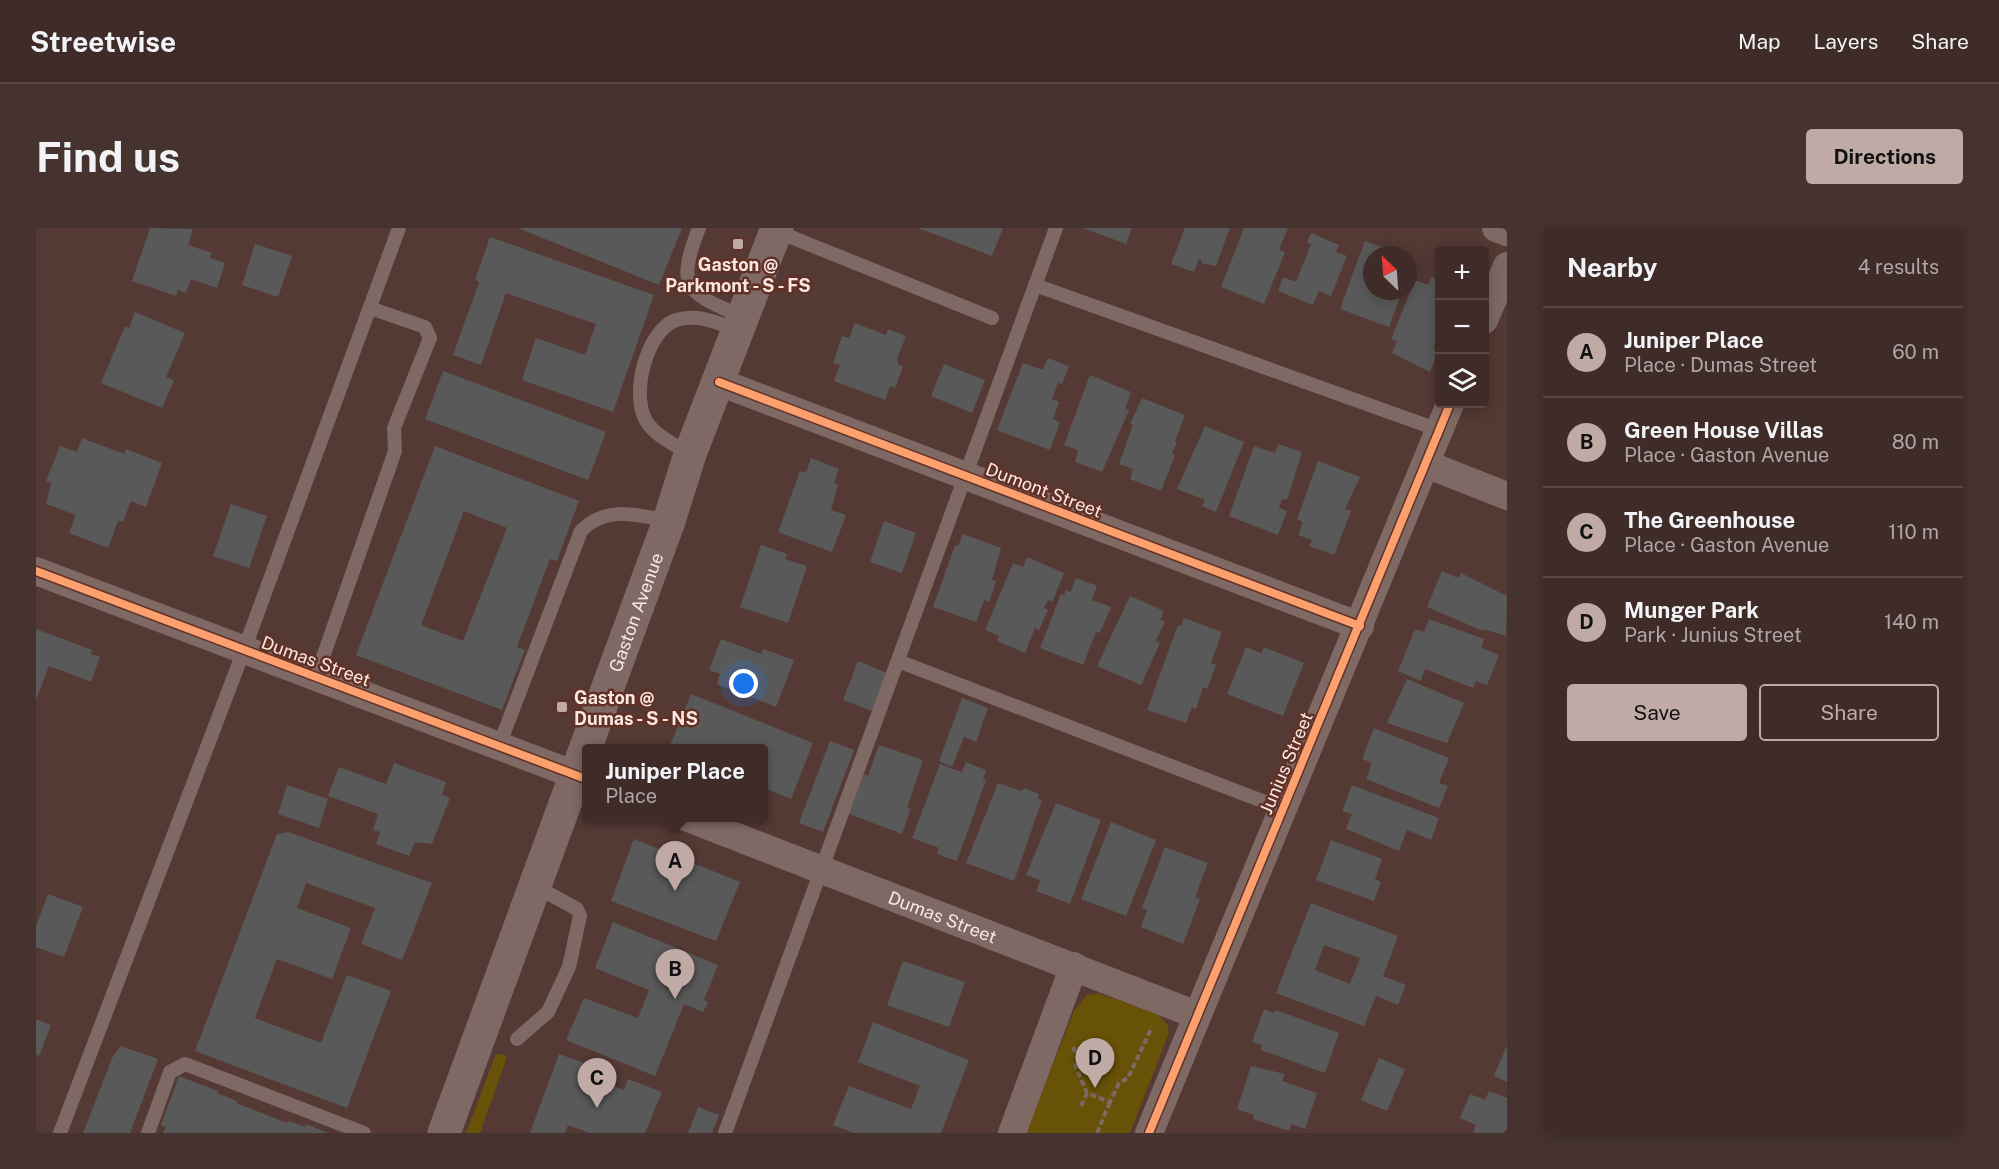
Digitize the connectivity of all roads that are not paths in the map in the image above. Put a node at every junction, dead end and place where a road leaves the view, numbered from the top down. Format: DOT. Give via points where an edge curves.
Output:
graph roads {
  1 [pos="399,228"];
  2 [pos="699,228"];
  3 [pos="1056,228"];
  4 [pos="1496,228"];
  5 [pos="776,230"];
  6 [pos="1507,232"];
  7 [pos="1507,266"];
  8 [pos="1035,285"];
  9 [pos="370,308"];
  10 [pos="1489,310"];
  11 [pos="992,318"];
  12 [pos="740,324"];
  13 [pos="719,382"];
  14 [pos="1448,408"];
  15 [pos="1439,430"];
  16 [pos="690,454"];
  17 [pos="1426,464"];
  18 [pos="964,476"];
  19 [pos="1507,496"];
  20 [pos="669,520"];
  21 [pos="36,572"];
  22 [pos="1359,626"];
  23 [pos="244,650"];
  24 [pos="898,661"];
  25 [pos="316,677"];
  26 [pos="592,744"];
  27 [pos="499,746"];
  28 [pos="581,777"];
  29 [pos="1283,809"];
  30 [pos="698,822"];
  31 [pos="823,870"];
  32 [pos="535,886"];
  33 [pos="1074,966"];
  34 [pos="1197,1015"];
  35 [pos="518,1039"];
  36 [pos="60,1133"];
  37 [pos="148,1133"];
  38 [pos="364,1133"];
  39 [pos="444,1133"];
  40 [pos="725,1133"];
  41 [pos="1012,1133"];
  42 [pos="1149,1133"];
  1 -- 9 [label="lane"];
  2 -- 12 [label="lane" via="688,258 686,275 690,286 699,297"];
  3 -- 8 [label="lane"];
  4 -- 6 [label="street"];
  5 -- 11 [label="lane"];
  5 -- 12 [label="main road, Gaston Avenue"];
  7 -- 10 [label="street"];
  8 -- 15 [label="lane"];
  8 -- 18 [label="lane"];
  9 -- 23 [label="lane"];
  9 -- 25 [label="lane" via="425,327 430,338 394,428 395,451"];
  12 -- 13 [label="main road, Gaston Avenue"];
  12 -- 16 [label="lane" via="700,317 675,320 648,353 640,378 642,412 658,434"];
  13 -- 16 [label="main road, Gaston Avenue"];
  13 -- 18 [label="street, Dumont Street"];
  14 -- 15 [label="street, Junius Street"];
  15 -- 17 [label="street, Junius Street"];
  16 -- 20 [label="main road, Gaston Avenue"];
  17 -- 19 [label="street"];
  17 -- 22 [label="street, Junius Street"];
  18 -- 22 [label="street, Dumont Street"];
  18 -- 24 [label="lane"];
  20 -- 26 [label="main road, Gaston Avenue"];
  20 -- 27 [label="lane" via="619,512 594,519 581,531"];
  21 -- 23 [label="street, Dumas Street"];
  22 -- 29 [label="street, Junius Street"];
  23 -- 25 [label="street, Dumas Street"];
  23 -- 36 [label="lane"];
  24 -- 29 [label="lane"];
  24 -- 31 [label="lane"];
  25 -- 27 [label="street, Dumas Street"];
  27 -- 28 [label="street, Dumas Street"];
  28 -- 32 [label="main road, Gaston Avenue"];
  29 -- 34 [label="street, Junius Street"];
  30 -- 31 [label="street, Dumas Street"];
  31 -- 33 [label="street, Dumas Street"];
  31 -- 40 [label="lane"];
  32 -- 35 [label="lane" via="577,909 580,916 569,967 548,1012"];
  32 -- 39 [label="main road, Gaston Avenue"];
  33 -- 34 [label="street, Dumas Street"];
  33 -- 41 [label="street"];
  34 -- 42 [label="street, Junius Street"];
  37 -- 38 [label="lane" via="170,1072 185,1064"];
}
